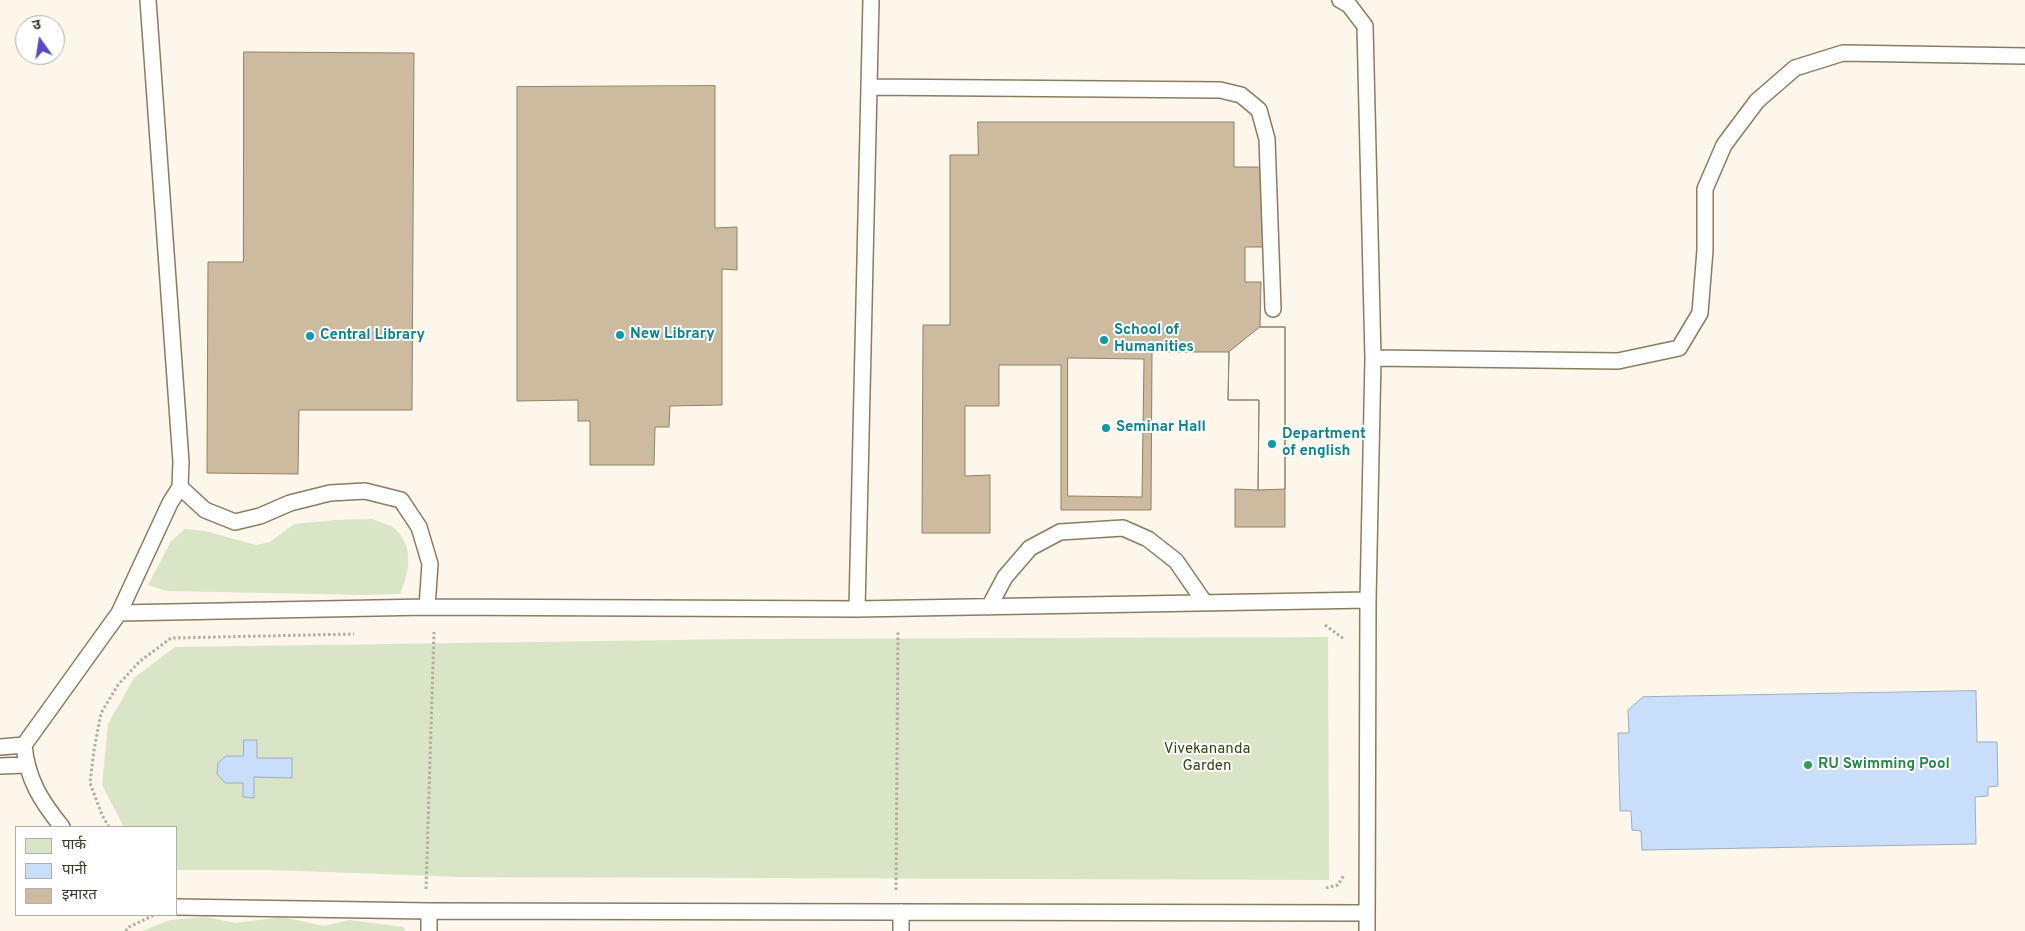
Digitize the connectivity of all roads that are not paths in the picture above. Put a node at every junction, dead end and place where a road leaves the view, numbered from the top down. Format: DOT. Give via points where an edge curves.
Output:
graph roads {
  1 [pos="148,0"];
  2 [pos="871,0"];
  3 [pos="1340,0"];
  4 [pos="2025,56"];
  5 [pos="869,87"];
  6 [pos="1273,309"];
  7 [pos="1373,358"];
  8 [pos="180,487"];
  9 [pos="1368,600"];
  10 [pos="1205,603"];
  11 [pos="427,607"];
  12 [pos="989,607"];
  13 [pos="858,609"];
  14 [pos="118,612"];
  15 [pos="24,745"];
  16 [pos="0,748"];
  17 [pos="26,765"];
  18 [pos="0,766"];
  19 [pos="61,826"];
  20 [pos="178,907"];
  21 [pos="429,911"];
  22 [pos="901,912"];
  23 [pos="1367,914"];
  24 [pos="429,931"];
  25 [pos="901,931"];
  26 [pos="1367,931"];
  1 -- 8 [label="lane" via="181,462"];
  2 -- 5 [label="lane"];
  3 -- 7 [label="lane" via="1349,5 1365,26"];
  4 -- 7 [label="lane" via="1843,53 1795,68 1757,101 1724,145 1705,189 1700,312 1679,348 1618,360"];
  5 -- 6 [label="lane" via="1220,90 1241,95 1259,110 1267,139"];
  5 -- 13 [label="lane"];
  7 -- 9 [label="lane"];
  8 -- 11 [label="lane" via="205,510 235,522 260,516 290,502 330,493 366,491 401,500 419,527 430,564"];
  8 -- 14 [label="lane"];
  9 -- 10 [label="lane"];
  9 -- 23 [label="lane"];
  10 -- 12 [label="lane"];
  10 -- 12 [label="lane" via="1176,561 1148,539 1123,528 1060,532 1030,548 1005,577"];
  11 -- 13 [label="lane"];
  11 -- 14 [label="lane"];
  12 -- 13 [label="lane"];
  14 -- 15 [label="lane"];
  15 -- 16 [label="lane"];
  15 -- 17 [label="lane"];
  17 -- 18 [label="lane"];
  17 -- 19 [label="lane" via="44,804"];
  20 -- 21 [label="lane"];
  21 -- 22 [label="lane"];
  21 -- 24 [label="lane"];
  22 -- 23 [label="lane"];
  22 -- 25 [label="lane"];
  23 -- 26 [label="lane"];
}
